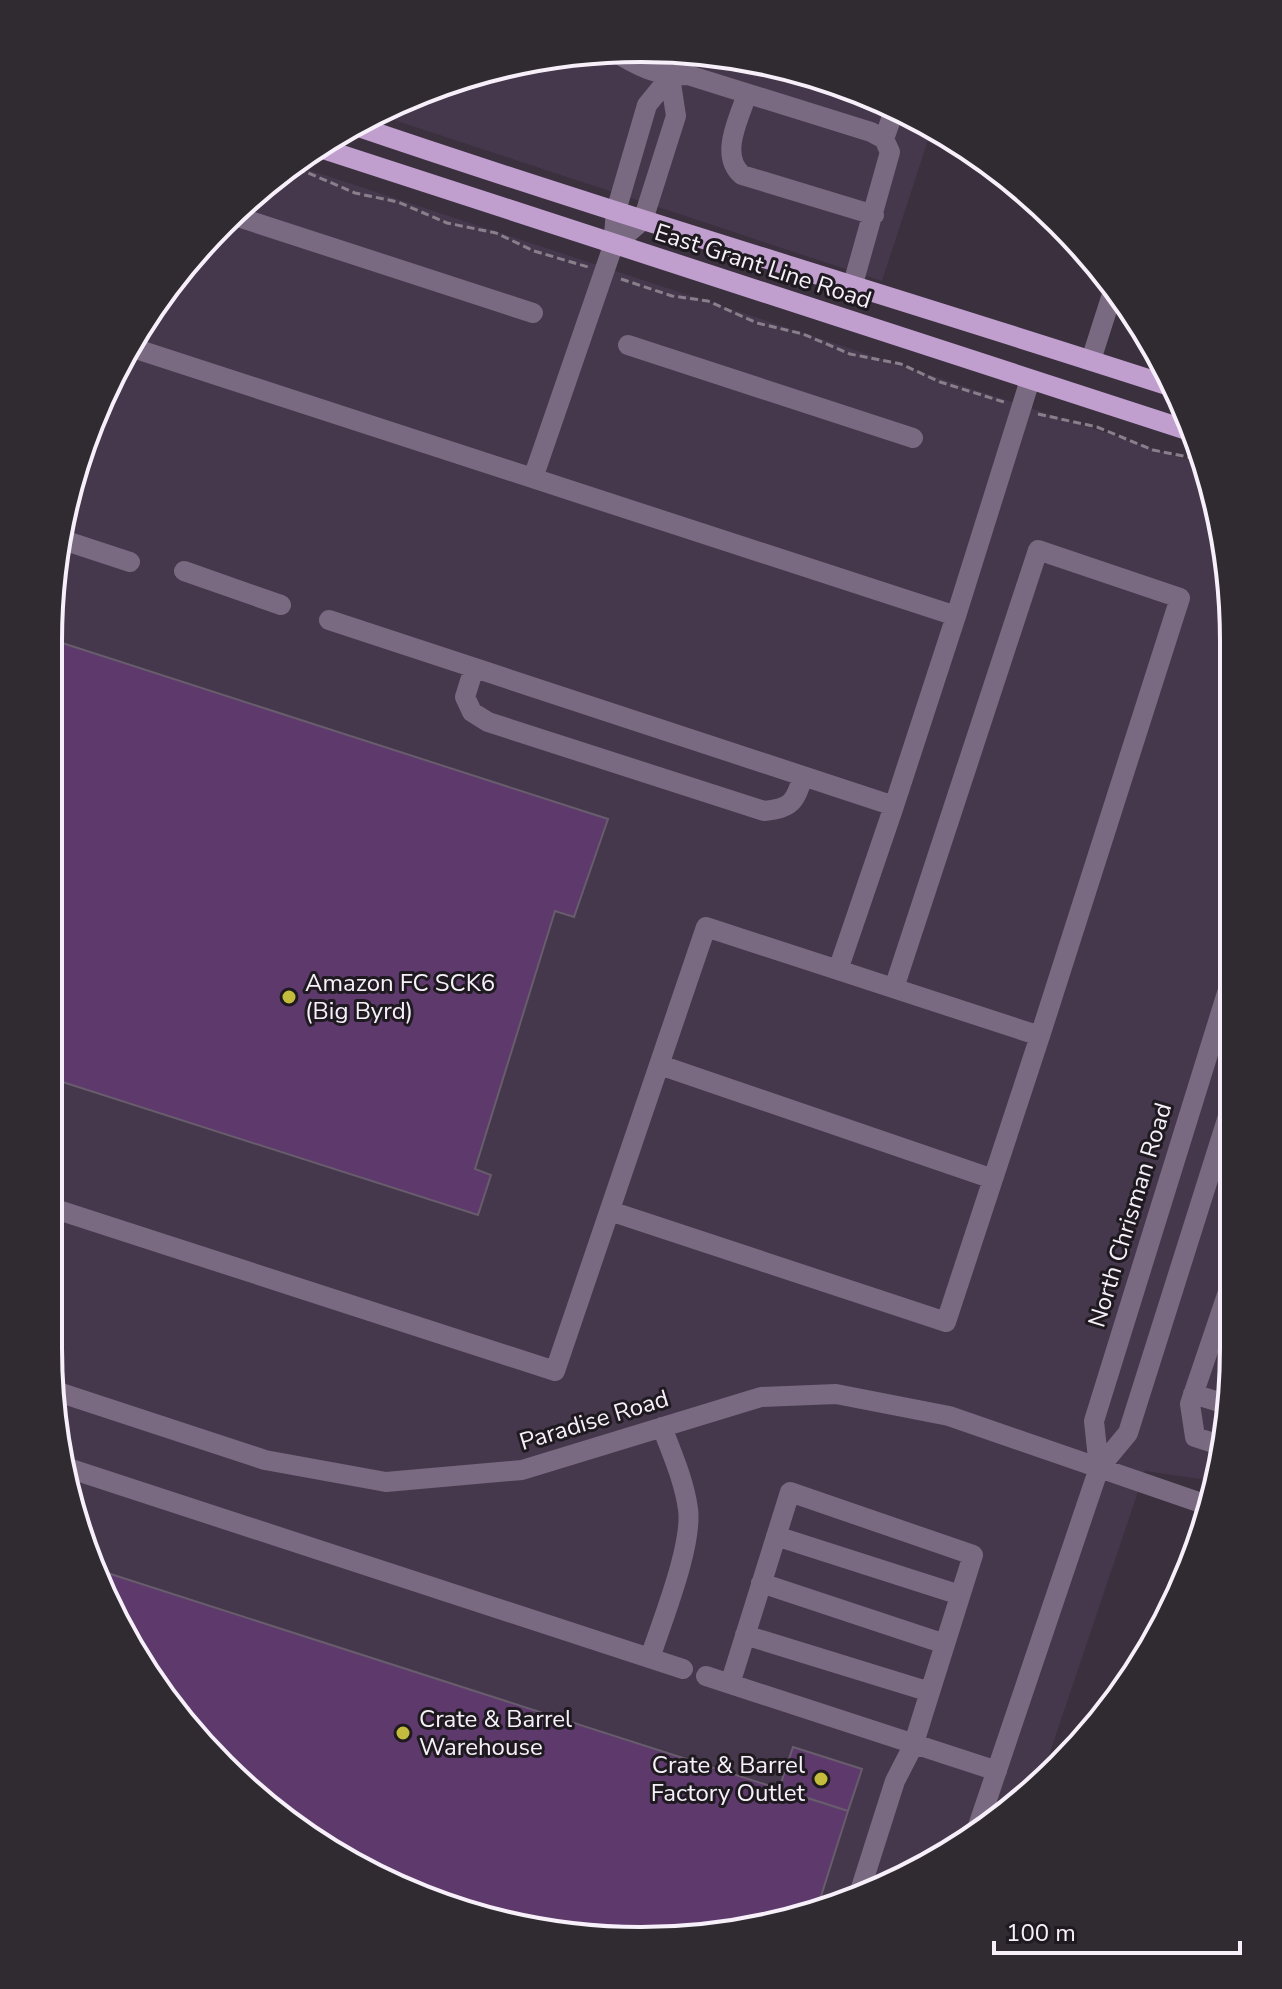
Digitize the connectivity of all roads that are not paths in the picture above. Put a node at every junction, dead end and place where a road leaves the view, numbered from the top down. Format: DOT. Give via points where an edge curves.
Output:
graph roads {
  1 [pos="629,62"];
  2 [pos="670,77"];
  3 [pos="747,94"];
  4 [pos="891,119"];
  5 [pos="370,130"];
  6 [pos="884,139"];
  7 [pos="332,152"];
  8 [pos="616,211"];
  9 [pos="874,215"];
  10 [pos="245,219"];
  11 [pos="643,220"];
  12 [pos="613,246"];
  13 [pos="853,284"];
  14 [pos="1110,302"];
  15 [pos="533,313"];
  16 [pos="628,345"];
  17 [pos="140,350"];
  18 [pos="1091,360"];
  19 [pos="1030,380"];
  20 [pos="1158,382"];
  21 [pos="1179,428"];
  22 [pos="913,438"];
  23 [pos="533,478"];
  24 [pos="71,542"];
  25 [pos="130,562"];
  26 [pos="184,571"];
  27 [pos="281,605"];
  28 [pos="956,616"];
  29 [pos="329,620"];
  30 [pos="474,668"];
  31 [pos="803,776"];
  32 [pos="894,806"];
  33 [pos="838,970"];
  34 [pos="894,988"];
  35 [pos="1220,1015"];
  36 [pos="1040,1036"];
  37 [pos="660,1065"];
  38 [pos="1220,1142"];
  39 [pos="993,1179"];
  40 [pos="62,1211"];
  41 [pos="610,1211"];
  42 [pos="1220,1315"];
  43 [pos="64,1394"];
  44 [pos="1193,1394"];
  45 [pos="1217,1401"];
  46 [pos="662,1427"];
  47 [pos="1212,1442"];
  48 [pos="1099,1468"];
  49 [pos="75,1470"];
  50 [pos="1199,1502"];
  51 [pos="776,1536"];
  52 [pos="761,1583"];
  53 [pos="960,1595"];
  54 [pos="745,1635"];
  55 [pos="945,1644"];
  56 [pos="650,1658"];
  57 [pos="683,1669"];
  58 [pos="706,1676"];
  59 [pos="730,1684"];
  60 [pos="930,1692"];
  61 [pos="913,1746"];
  62 [pos="997,1771"];
  63 [pos="983,1814"];
  64 [pos="862,1883"];
  1 -- 2 [label="street"];
  2 -- 3 [label="street" via="688,75"];
  2 -- 8 [label="street" via="647,105"];
  2 -- 11 [label="street" via="676,116"];
  3 -- 6 [label="street"];
  3 -- 9 [label="street" via="731,145 734,168 742,175"];
  4 -- 6 [label="street"];
  5 -- 8 [label="main road, East Grant Line Road"];
  6 -- 9 [label="street" via="890,152"];
  7 -- 12 [label="main road, East Grant Line Road"];
  8 -- 11 [label="main road, East Grant Line Road"];
  8 -- 12 [label="street"];
  9 -- 13 [label="street"];
  10 -- 15 [label="street"];
  11 -- 12 [label="street"];
  11 -- 13 [label="main road, East Grant Line Road"];
  12 -- 19 [label="main road, East Grant Line Road"];
  12 -- 23 [label="street"];
  13 -- 18 [label="main road, East Grant Line Road"];
  14 -- 18 [label="street"];
  16 -- 22 [label="street"];
  17 -- 23 [label="street"];
  18 -- 20 [label="main road, East Grant Line Road"];
  19 -- 21 [label="main road, East Grant Line Road"];
  19 -- 28 [label="street"];
  23 -- 28 [label="street"];
  24 -- 25 [label="street"];
  26 -- 27 [label="street"];
  28 -- 32 [label="street"];
  29 -- 30 [label="street"];
  30 -- 31 [label="street"];
  30 -- 31 [label="street" via="465,697 472,712 488,722 764,811 782,809 795,800"];
  31 -- 32 [label="street"];
  32 -- 33 [label="street"];
  33 -- 34 [label="street"];
  33 -- 37 [label="street" via="706,927"];
  34 -- 36 [label="street"];
  34 -- 36 [label="street" via="1038,550 1180,598"];
  35 -- 48 [label="street, North Chrisman Road" via="1094,1421"];
  36 -- 39 [label="street"];
  37 -- 39 [label="street"];
  37 -- 41 [label="street"];
  38 -- 48 [label="street, North Chrisman Road" via="1128,1433"];
  39 -- 41 [label="street" via="946,1322"];
  40 -- 41 [label="street" via="555,1371"];
  42 -- 44 [label="street"];
  43 -- 46 [label="street, Paradise Road" via="265,1460 386,1482 522,1470"];
  44 -- 45 [label="street"];
  44 -- 47 [label="street" via="1195,1437"];
  46 -- 48 [label="street, Paradise Road" via="761,1397 836,1394 949,1416"];
  46 -- 56 [label="street" via="689,1512 687,1541"];
  48 -- 50 [label="street, Paradise Road"];
  48 -- 62 [label="street, North Chrisman Road"];
  49 -- 56 [label="street"];
  51 -- 52 [label="street"];
  51 -- 53 [label="street"];
  51 -- 53 [label="street" via="790,1492 973,1555"];
  52 -- 54 [label="street"];
  52 -- 55 [label="street"];
  53 -- 55 [label="street"];
  54 -- 59 [label="street"];
  54 -- 60 [label="street"];
  55 -- 60 [label="street"];
  56 -- 57 [label="street"];
  58 -- 59 [label="street"];
  59 -- 61 [label="street"];
  60 -- 61 [label="street"];
  61 -- 62 [label="street"];
  61 -- 64 [label="street" via="895,1781"];
  62 -- 63 [label="street, North Chrisman Road"];
}
